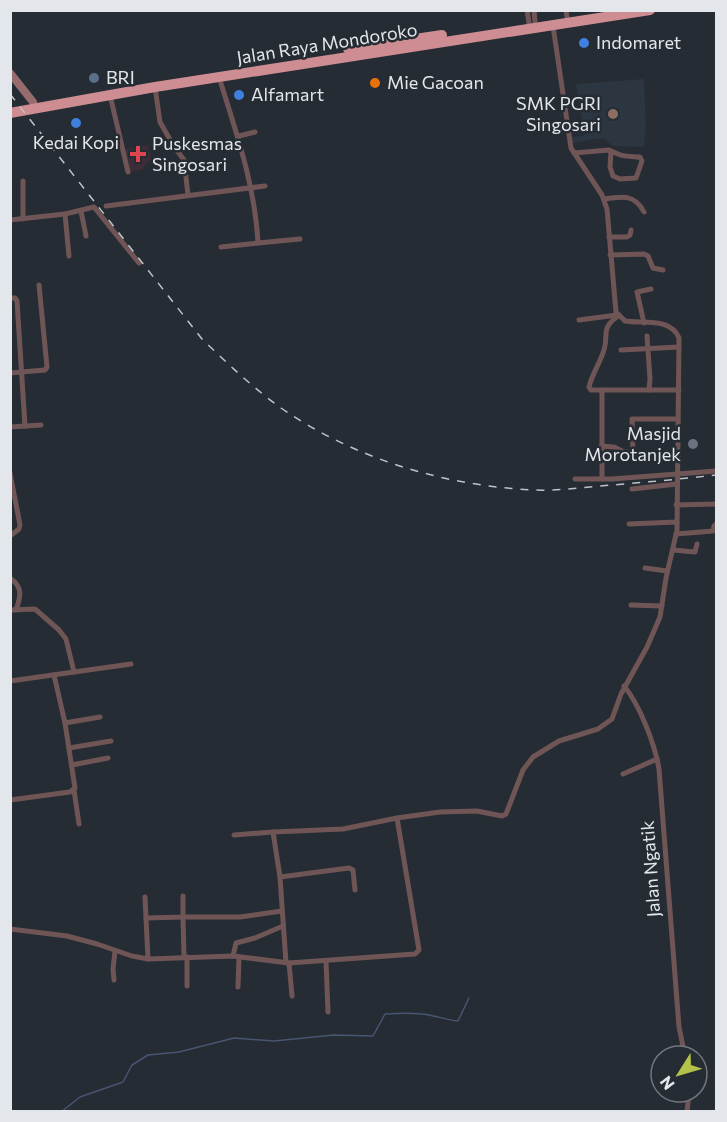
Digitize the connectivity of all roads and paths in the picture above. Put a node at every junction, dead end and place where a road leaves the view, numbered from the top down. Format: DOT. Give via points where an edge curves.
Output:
graph roads {
  1 [pos="615,10"];
  2 [pos="650,10"];
  3 [pos="633,12"];
  4 [pos="530,15"];
  5 [pos="567,17"];
  6 [pos="553,26"];
  7 [pos="10,73"];
  8 [pos="219,77"];
  9 [pos="155,87"];
  10 [pos="116,92"];
  11 [pos="33,102"];
  12 [pos="10,106"];
  13 [pos="10,113"];
  14 [pos="255,132"];
  15 [pos="239,136"];
  16 [pos="612,151"];
  17 [pos="574,153"];
  18 [pos="128,172"];
  19 [pos="23,181"];
  20 [pos="265,186"];
  21 [pos="252,188"];
  22 [pos="188,195"];
  23 [pos="604,200"];
  24 [pos="106,206"];
  25 [pos="81,211"];
  26 [pos="644,212"];
  27 [pos="65,214"];
  28 [pos="23,219"];
  29 [pos="10,220"];
  30 [pos="631,230"];
  31 [pos="86,236"];
  32 [pos="609,237"];
  33 [pos="300,239"];
  34 [pos="258,243"];
  35 [pos="221,248"];
  36 [pos="610,255"];
  37 [pos="69,256"];
  38 [pos="139,263"];
  39 [pos="663,270"];
  40 [pos="39,285"];
  41 [pos="651,290"];
  42 [pos="10,298"];
  43 [pos="618,315"];
  44 [pos="579,320"];
  45 [pos="644,323"];
  46 [pos="647,336"];
  47 [pos="679,347"];
  48 [pos="648,348"];
  49 [pos="621,350"];
  50 [pos="640,358"];
  51 [pos="649,358"];
  52 [pos="21,372"];
  53 [pos="10,373"];
  54 [pos="602,390"];
  55 [pos="649,390"];
  56 [pos="679,390"];
  57 [pos="678,419"];
  58 [pos="41,425"];
  59 [pos="25,426"];
  60 [pos="10,427"];
  61 [pos="601,446"];
  62 [pos="633,452"];
  63 [pos="677,455"];
  64 [pos="717,471"];
  65 [pos="10,473"];
  66 [pos="677,473"];
  67 [pos="575,479"];
  68 [pos="602,479"];
  69 [pos="677,484"];
  70 [pos="12,489"];
  71 [pos="632,489"];
  72 [pos="716,504"];
  73 [pos="676,505"];
  74 [pos="677,522"];
  75 [pos="629,524"];
  76 [pos="717,524"];
  77 [pos="676,534"];
  78 [pos="10,536"];
  79 [pos="697,544"];
  80 [pos="673,550"];
  81 [pos="645,568"];
  82 [pos="667,571"];
  83 [pos="10,578"];
  84 [pos="641,598"];
  85 [pos="631,605"];
  86 [pos="640,606"];
  87 [pos="662,606"];
  88 [pos="13,610"];
  89 [pos="131,664"];
  90 [pos="75,672"];
  91 [pos="54,675"];
  92 [pos="10,681"];
  93 [pos="624,686"];
  94 [pos="100,717"];
  95 [pos="65,723"];
  96 [pos="111,741"];
  97 [pos="69,748"];
  98 [pos="108,758"];
  99 [pos="657,759"];
  100 [pos="72,765"];
  101 [pos="623,774"];
  102 [pos="74,790"];
  103 [pos="10,800"];
  104 [pos="397,818"];
  105 [pos="79,824"];
  106 [pos="273,832"];
  107 [pos="234,834"];
  108 [pos="280,877"];
  109 [pos="355,890"];
  110 [pos="183,896"];
  111 [pos="145,897"];
  112 [pos="282,911"];
  113 [pos="183,917"];
  114 [pos="146,918"];
  115 [pos="284,926"];
  116 [pos="10,929"];
  117 [pos="115,951"];
  118 [pos="236,956"];
  119 [pos="186,957"];
  120 [pos="148,958"];
  121 [pos="326,961"];
  122 [pos="287,963"];
  123 [pos="114,980"];
  124 [pos="188,986"];
  125 [pos="238,987"];
  126 [pos="292,996"];
  127 [pos="328,1012"];
  128 [pos="683,1044"];
  1 -- 5 [label="highway, Jalan Raya Mondoroko"];
  2 -- 3 [label="highway, Jalan Raya Mondoroko"];
  3 -- 5 [label="highway, Jalan Raya Mondoroko"];
  4 -- 5 [label="highway, Jalan Raya Mondoroko"];
  4 -- 10 [label="highway, Jalan Raya Mondoroko"];
  5 -- 6 [label="highway, Jalan Raya Mondoroko"];
  6 -- 8 [label="highway, Jalan Raya Mondoroko"];
  6 -- 17 [label="street"];
  7 -- 11 [label="street"];
  8 -- 9 [label="highway, Jalan Raya Mondoroko"];
  8 -- 15 [label="street"];
  9 -- 10 [label="highway, Jalan Raya Mondoroko"];
  9 -- 22 [label="street" via="160,122 184,160"];
  10 -- 11 [label="highway, Jalan Raya Mondoroko"];
  10 -- 13 [label="highway, Jalan Raya Mondoroko"];
  10 -- 18 [label="street"];
  11 -- 12 [label="highway, Jalan Raya Mondoroko"];
  14 -- 15 [label="street"];
  15 -- 21 [label="street"];
  16 -- 16 [label="street" via="613,176 636,178 641,158"];
  16 -- 17 [label="street"];
  17 -- 23 [label="street"];
  19 -- 28 [label="street"];
  20 -- 21 [label="street"];
  21 -- 22 [label="street"];
  21 -- 34 [label="street"];
  22 -- 24 [label="street"];
  23 -- 26 [label="street" via="630,198"];
  23 -- 32 [label="street"];
  25 -- 27 [label="street"];
  25 -- 31 [label="street"];
  25 -- 38 [label="street" via="94,207"];
  27 -- 28 [label="street"];
  27 -- 37 [label="street"];
  28 -- 29 [label="street"];
  30 -- 32 [label="street" via="627,237"];
  32 -- 36 [label="street"];
  33 -- 34 [label="street"];
  34 -- 35 [label="street"];
  36 -- 39 [label="street" via="644,254 652,267"];
  36 -- 43 [label="street"];
  40 -- 52 [label="street" via="47,367"];
  41 -- 45 [label="street" via="637,292"];
  42 -- 52 [label="street" via="17,301"];
  43 -- 44 [label="street"];
  43 -- 45 [label="street" via="625,321"];
  43 -- 54 [label="street" via="604,335 603,352 589,385 590,390"];
  45 -- 47 [label="street" via="668,325 677,334"];
  46 -- 48 [label="street"];
  47 -- 48 [label="street"];
  47 -- 56 [label="street"];
  48 -- 49 [label="street"];
  48 -- 51 [label="street"];
  50 -- 51 [label="street"];
  51 -- 55 [label="street"];
  52 -- 53 [label="street"];
  52 -- 59 [label="street"];
  54 -- 55 [label="street"];
  54 -- 61 [label="street"];
  55 -- 56 [label="street"];
  56 -- 57 [label="street"];
  57 -- 62 [label="street" via="632,419"];
  57 -- 63 [label="street"];
  58 -- 59 [label="street"];
  59 -- 60 [label="street"];
  61 -- 62 [label="street"];
  61 -- 68 [label="street"];
  62 -- 63 [label="street"];
  63 -- 66 [label="street"];
  64 -- 66 [label="street"];
  65 -- 70 [label="street"];
  66 -- 68 [label="street"];
  66 -- 69 [label="street"];
  67 -- 68 [label="street"];
  69 -- 71 [label="street"];
  69 -- 73 [label="street"];
  70 -- 78 [label="street" via="20,525"];
  72 -- 73 [label="street"];
  73 -- 74 [label="street"];
  74 -- 75 [label="street"];
  74 -- 77 [label="street"];
  76 -- 77 [label="street" via="713,531"];
  77 -- 80 [label="street"];
  79 -- 80 [label="street" via="695,552"];
  80 -- 82 [label="street"];
  81 -- 82 [label="street"];
  82 -- 87 [label="street"];
  83 -- 88 [label="street" via="20,589 20,600"];
  84 -- 86 [label="street"];
  85 -- 86 [label="street"];
  86 -- 87 [label="street"];
  87 -- 93 [label="street" via="647,647"];
  88 -- 90 [label="street" via="35,609 59,630 66,639"];
  89 -- 90 [label="street"];
  90 -- 91 [label="street"];
  91 -- 92 [label="street"];
  91 -- 95 [label="street"];
  93 -- 99 [label="street, Jalan Ngatik" via="637,705"];
  93 -- 104 [label="street" via="609,722 559,741 533,757 523,770 506,814 464,811"];
  94 -- 95 [label="street"];
  95 -- 97 [label="street"];
  96 -- 97 [label="street"];
  97 -- 100 [label="street"];
  98 -- 100 [label="street"];
  99 -- 101 [label="street"];
  99 -- 128 [label="street, Jalan Ngatik"];
  100 -- 102 [label="street"];
  102 -- 103 [label="street"];
  102 -- 105 [label="street"];
  104 -- 106 [label="street" via="343,829"];
  104 -- 121 [label="street" via="419,950 415,954"];
  106 -- 107 [label="street"];
  106 -- 108 [label="street"];
  108 -- 109 [label="street" via="349,868 353,870"];
  108 -- 112 [label="street"];
  110 -- 113 [label="street"];
  111 -- 114 [label="street"];
  112 -- 113 [label="street" via="240,917"];
  112 -- 115 [label="street"];
  113 -- 114 [label="street"];
  113 -- 119 [label="street"];
  114 -- 120 [label="street"];
  115 -- 118 [label="street" via="236,943"];
  115 -- 122 [label="street"];
  116 -- 117 [label="street" via="67,936"];
  117 -- 120 [label="street"];
  117 -- 123 [label="street"];
  118 -- 119 [label="street"];
  118 -- 122 [label="street"];
  118 -- 125 [label="street"];
  119 -- 120 [label="street"];
  119 -- 124 [label="street"];
  121 -- 122 [label="street"];
  121 -- 127 [label="street"];
  122 -- 126 [label="street"];
}
